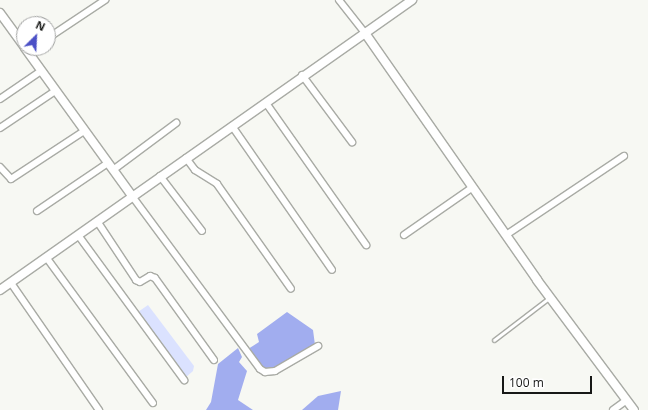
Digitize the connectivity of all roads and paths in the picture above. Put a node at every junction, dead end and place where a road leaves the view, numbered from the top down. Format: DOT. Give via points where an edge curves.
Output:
graph roads {
  1 [pos="105,0"];
  2 [pos="339,0"];
  3 [pos="412,0"];
  4 [pos="0,13"];
  5 [pos="56,33"];
  6 [pos="365,33"];
  7 [pos="16,34"];
  8 [pos="32,56"];
  9 [pos="41,71"];
  10 [pos="302,75"];
  11 [pos="55,92"];
  12 [pos="0,99"];
  13 [pos="266,103"];
  14 [pos="176,123"];
  15 [pos="232,126"];
  16 [pos="0,128"];
  17 [pos="84,131"];
  18 [pos="352,142"];
  19 [pos="624,156"];
  20 [pos="186,158"];
  21 [pos="110,166"];
  22 [pos="0,167"];
  23 [pos="160,176"];
  24 [pos="473,187"];
  25 [pos="132,196"];
  26 [pos="37,211"];
  27 [pos="98,221"];
  28 [pos="202,231"];
  29 [pos="78,235"];
  30 [pos="404,235"];
  31 [pos="506,235"];
  32 [pos="366,245"];
  33 [pos="46,257"];
  34 [pos="332,270"];
  35 [pos="11,283"];
  36 [pos="291,289"];
  37 [pos="0,290"];
  38 [pos="550,297"];
  39 [pos="494,340"];
  40 [pos="318,346"];
  41 [pos="214,360"];
  42 [pos="184,380"];
  43 [pos="627,400"];
  44 [pos="153,403"];
  45 [pos="100,410"];
  46 [pos="613,410"];
  47 [pos="634,410"];
  1 -- 5 [label="street"];
  2 -- 6 [label="street"];
  3 -- 6 [label="street"];
  4 -- 7 [label="street"];
  6 -- 10 [label="street"];
  6 -- 24 [label="street"];
  8 -- 9 [label="street"];
  9 -- 11 [label="street"];
  9 -- 12 [label="street"];
  10 -- 13 [label="street"];
  10 -- 18 [label="street"];
  11 -- 16 [label="street"];
  11 -- 17 [label="street"];
  13 -- 15 [label="street"];
  13 -- 32 [label="street"];
  14 -- 21 [label="street"];
  15 -- 20 [label="street"];
  15 -- 34 [label="street"];
  17 -- 21 [label="street"];
  17 -- 22 [label="street" via="11,179"];
  19 -- 31 [label="street"];
  20 -- 23 [label="street"];
  20 -- 36 [label="street" via="195,170 215,181"];
  21 -- 25 [label="street"];
  21 -- 26 [label="street"];
  23 -- 25 [label="street"];
  23 -- 28 [label="street"];
  24 -- 30 [label="street"];
  24 -- 31 [label="street"];
  25 -- 27 [label="street"];
  25 -- 40 [label="street" via="260,369 265,372 275,371"];
  27 -- 29 [label="street"];
  27 -- 41 [label="street" via="136,280 140,282 150,276 155,278"];
  29 -- 33 [label="street"];
  29 -- 42 [label="street"];
  31 -- 38 [label="street"];
  33 -- 35 [label="street"];
  33 -- 44 [label="street"];
  35 -- 37 [label="street"];
  35 -- 45 [label="street"];
  38 -- 39 [label="lane"];
  38 -- 43 [label="street"];
  43 -- 46 [label="street"];
  43 -- 47 [label="street"];
}
